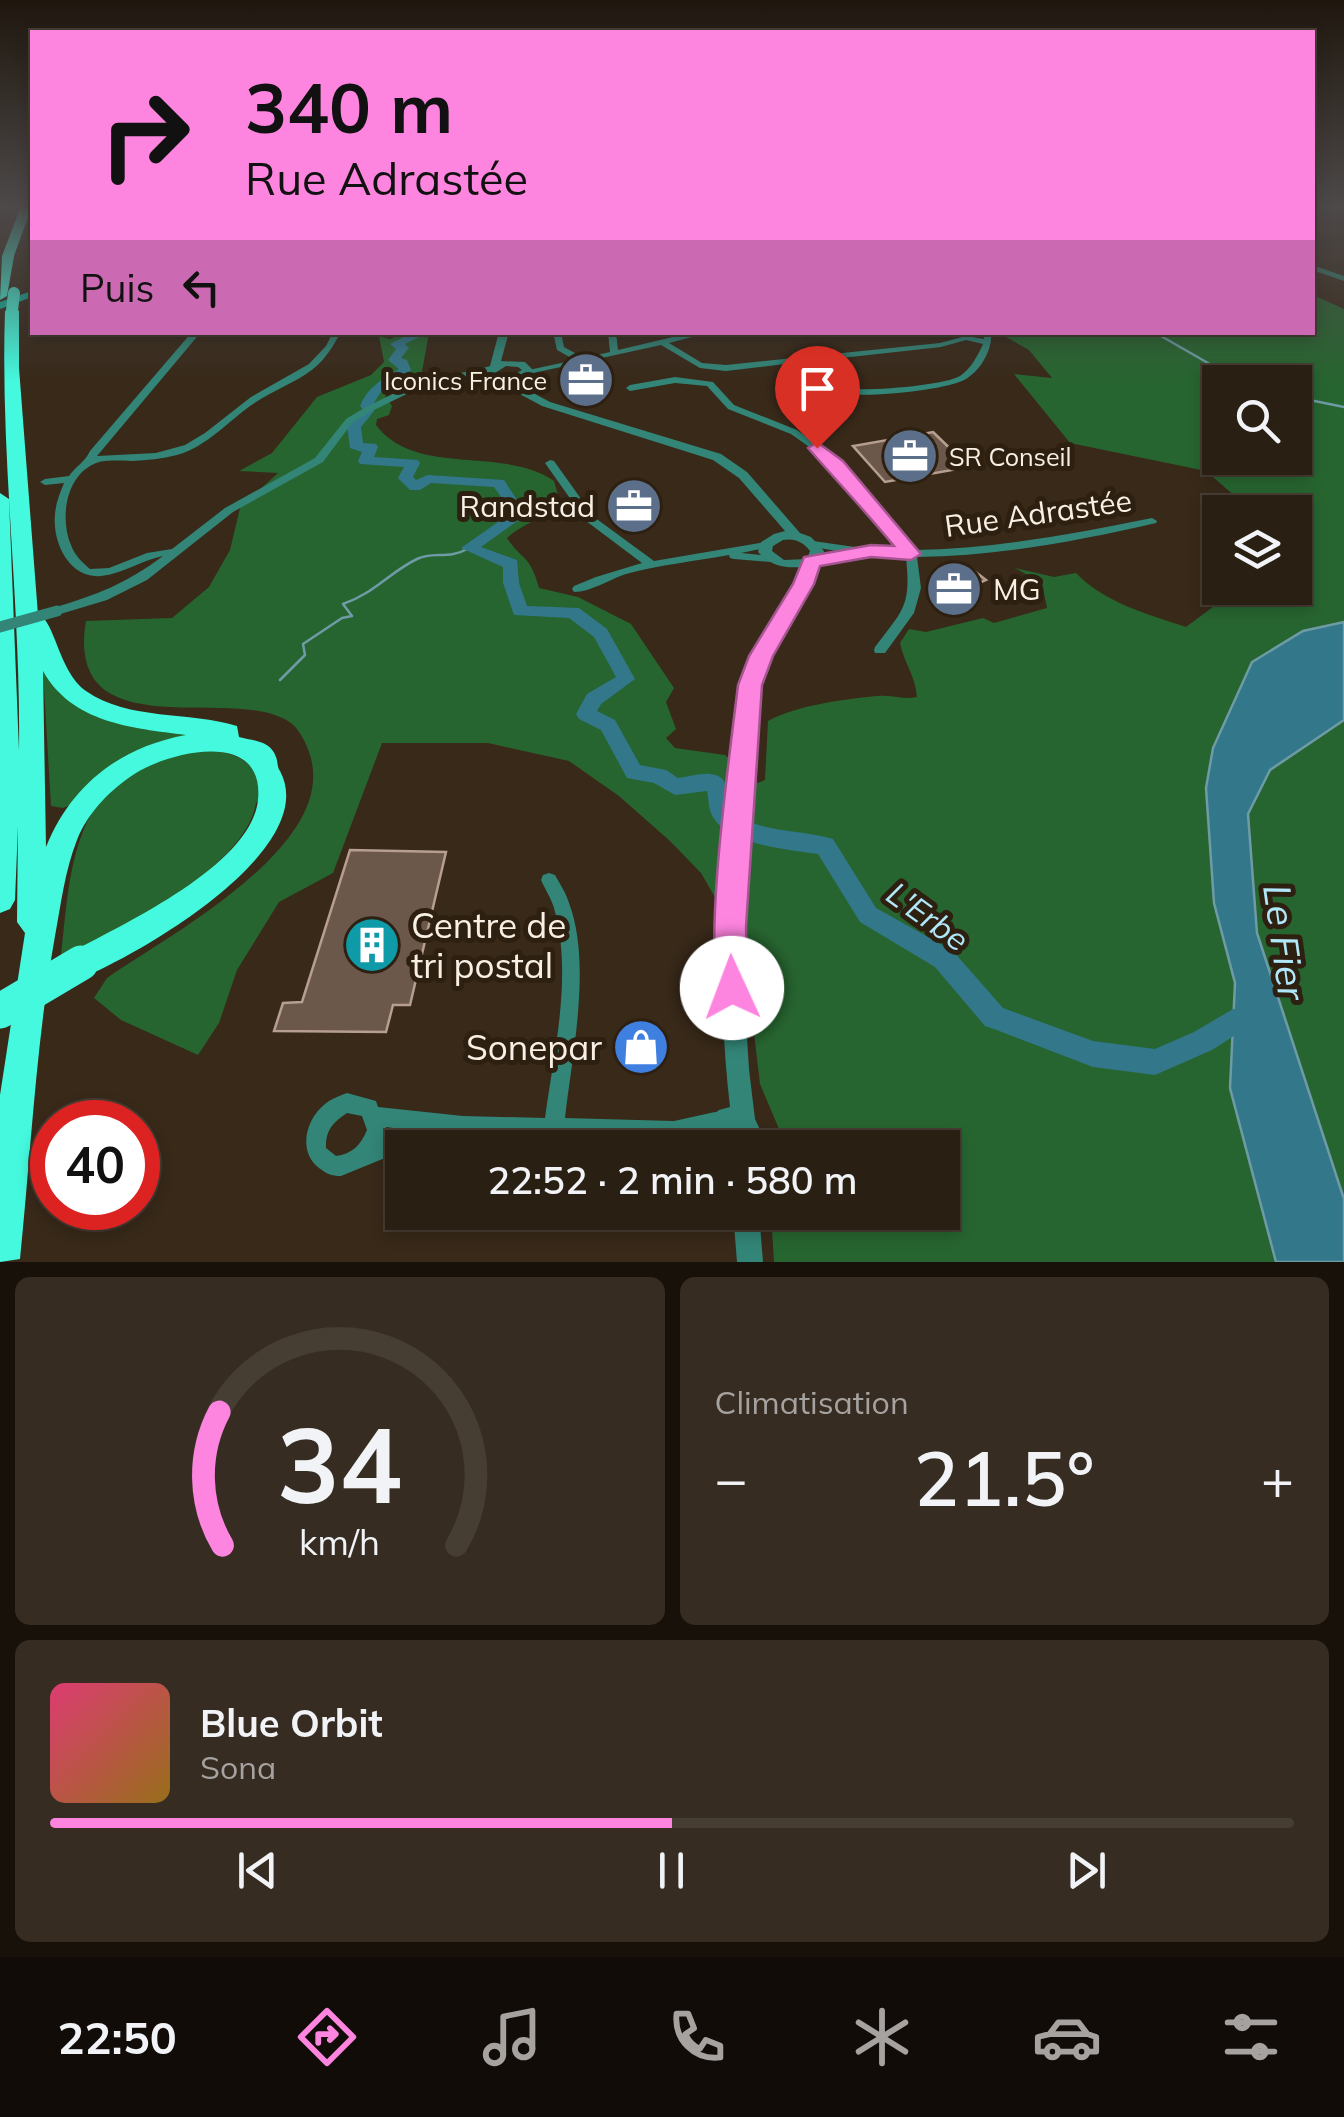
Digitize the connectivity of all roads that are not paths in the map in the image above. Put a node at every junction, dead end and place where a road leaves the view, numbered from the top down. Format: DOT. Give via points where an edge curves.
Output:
graph roads {
  1 [pos="8,265"];
  2 [pos="16,265"];
  3 [pos="1315,268"];
  4 [pos="1344,278"];
  5 [pos="7,294"];
  6 [pos="30,295"];
  7 [pos="6,308"];
  8 [pos="194,335"];
  9 [pos="335,335"];
  10 [pos="503,335"];
  11 [pos="558,335"];
  12 [pos="612,335"];
  13 [pos="694,335"];
  14 [pos="662,342"];
  15 [pos="990,342"];
  16 [pos="617,353"];
  17 [pos="579,360"];
  18 [pos="808,361"];
  19 [pos="523,369"];
  20 [pos="495,373"];
  21 [pos="630,388"];
  22 [pos="558,407"];
  23 [pos="92,460"];
  24 [pos="550,464"];
  25 [pos="68,480"];
  26 [pos="45,482"];
  27 [pos="0,498"];
  28 [pos="763,501"];
  29 [pos="1152,522"];
  30 [pos="796,536"];
  31 [pos="813,544"];
  32 [pos="871,551"];
  33 [pos="172,552"];
  34 [pos="772,552"];
  35 [pos="911,554"];
  36 [pos="810,562"];
  37 [pos="652,565"];
  38 [pos="109,573"];
  39 [pos="128,586"];
  40 [pos="578,589"];
  41 [pos="28,590"];
  42 [pos="114,592"];
  43 [pos="794,600"];
  44 [pos="0,627"];
  45 [pos="880,650"];
  46 [pos="3,740"];
  47 [pos="264,759"];
  48 [pos="549,880"];
  49 [pos="0,900"];
  50 [pos="32,971"];
  51 [pos="0,1011"];
  52 [pos="375,1116"];
  53 [pos="462,1126"];
  54 [pos="554,1126"];
  55 [pos="734,1128"];
  56 [pos="650,1130"];
  57 [pos="694,1130"];
  58 [pos="362,1156"];
  59 [pos="747,1230"];
  60 [pos="0,1258"];
  61 [pos="750,1262"];
  1 -- 5 [label="highway"];
  2 -- 5 [label="highway"];
  3 -- 4 [label="street"];
  5 -- 7 [label="highway, bridge"];
  6 -- 7 [label="main road"];
  7 -- 41 [label="highway"];
  8 -- 23 [label="street"];
  9 -- 23 [label="street" via="303,375 254,399 193,446 158,457"];
  10 -- 19 [label="street" via="510,358"];
  10 -- 20 [label="street"];
  11 -- 17 [label="street" via="560,348"];
  12 -- 16 [label="street"];
  13 -- 14 [label="street"];
  14 -- 16 [label="street"];
  14 -- 18 [label="street" via="711,368"];
  15 -- 18 [label="street" via="966,338"];
  15 -- 18 [label="street" via="960,380 882,390 831,390"];
  16 -- 17 [label="street"];
  17 -- 19 [label="street"];
  19 -- 20 [label="street"];
  19 -- 22 [label="street" via="528,386"];
  20 -- 22 [label="street"];
  20 -- 33 [label="street" via="406,390 356,416 319,460 259,491"];
  21 -- 35 [label="street" via="704,382 731,407 794,432 837,465"];
  22 -- 28 [label="street" via="717,457"];
  23 -- 25 [label="street"];
  24 -- 37 [label="street" via="590,519"];
  25 -- 26 [label="street"];
  25 -- 38 [label="street" via="59,509 71,557 83,570"];
  27 -- 46 [label="highway"];
  28 -- 30 [label="street"];
  28 -- 34 [label="street"];
  29 -- 35 [label="street, Rue Adrastée" via="988,551"];
  30 -- 31 [label="street"];
  30 -- 34 [label="street"];
  31 -- 32 [label="street, Rue Adrastée"];
  31 -- 36 [label="street" via="817,551"];
  32 -- 35 [label="street, Rue Adrastée"];
  32 -- 36 [label="street, Rue Adrastée"];
  33 -- 38 [label="street"];
  33 -- 39 [label="street"];
  34 -- 36 [label="street"];
  34 -- 37 [label="street"];
  34 -- 43 [label="street" via="792,578"];
  35 -- 45 [label="street" via="915,588 908,613"];
  36 -- 43 [label="street"];
  37 -- 40 [label="street"];
  38 -- 39 [label="street" via="126,576"];
  38 -- 42 [label="street" via="117,581"];
  39 -- 42 [label="street"];
  41 -- 47 [label="highway" via="50,663 81,700 234,736"];
  41 -- 50 [label="highway"];
  42 -- 44 [label="street, bridge"];
  43 -- 55 [label="street" via="750,685 730,927"];
  46 -- 49 [label="highway"];
  47 -- 50 [label="highway" via="226,744 182,745 134,762 102,785 64,837"];
  47 -- 51 [label="highway, bridge" via="274,774 276,803 251,847 198,891"];
  48 -- 54 [label="street" via="566,914 569,966"];
  50 -- 60 [label="highway"];
  52 -- 53 [label="street"];
  52 -- 58 [label="street" via="375,1138"];
  52 -- 58 [label="street" via="364,1104 347,1103 318,1128 316,1150 326,1163 344,1166"];
  53 -- 54 [label="street"];
  53 -- 58 [label="street"];
  54 -- 56 [label="street"];
  55 -- 57 [label="street"];
  59 -- 61 [label="street"];
}
